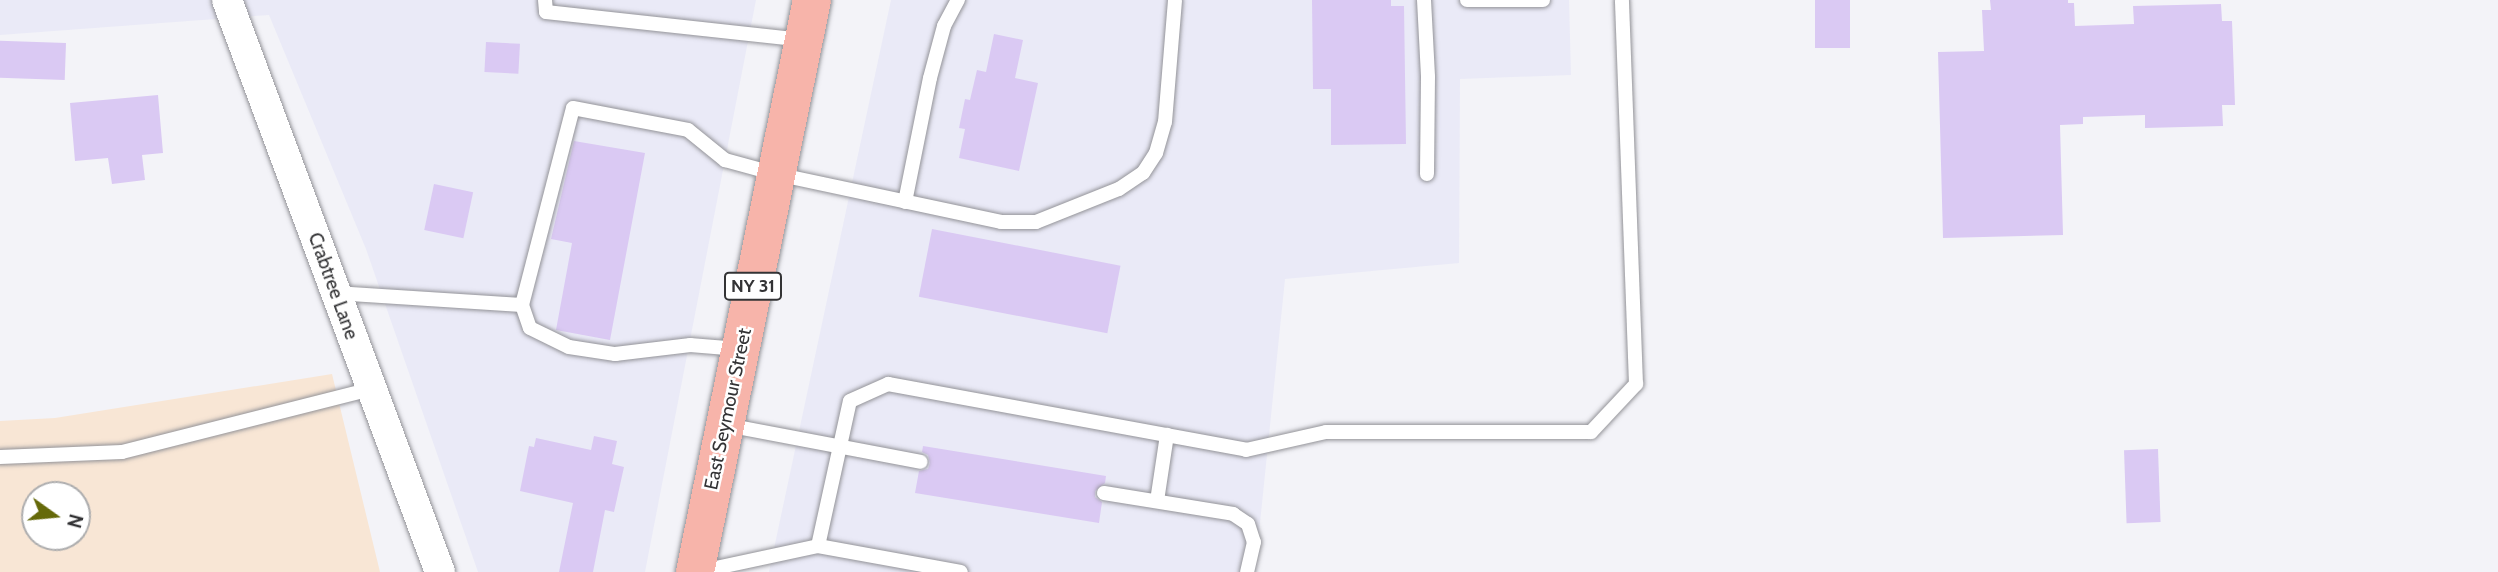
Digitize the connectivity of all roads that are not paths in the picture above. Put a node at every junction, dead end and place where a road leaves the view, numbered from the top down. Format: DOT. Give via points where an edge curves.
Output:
graph roads {
  1 [pos="227,0"];
  2 [pos="545,0"];
  3 [pos="812,0"];
  4 [pos="958,0"];
  5 [pos="1175,0"];
  6 [pos="1424,0"];
  7 [pos="1467,0"];
  8 [pos="1543,0"];
  9 [pos="1622,0"];
  10 [pos="803,40"];
  11 [pos="776,174"];
  12 [pos="1427,174"];
  13 [pos="905,202"];
  14 [pos="335,293"];
  15 [pos="522,305"];
  16 [pos="740,349"];
  17 [pos="371,388"];
  18 [pos="725,425"];
  19 [pos="1167,435"];
  20 [pos="837,447"];
  21 [pos="0,457"];
  22 [pos="920,462"];
  23 [pos="1104,493"];
  24 [pos="1157,501"];
  25 [pos="818,546"];
  26 [pos="440,572"];
  27 [pos="696,572"];
  28 [pos="961,572"];
  29 [pos="1247,572"];
  1 -- 14 [label="street, Crabtree Lane"];
  2 -- 10 [label="lane" via="546,12"];
  3 -- 10 [label="highway, East Seymour Street / NY 31"];
  4 -- 13 [label="lane" via="944,26 930,78"];
  5 -- 13 [label="lane" via="1165,122 1156,153 1143,173 1119,189 1036,222 1001,222"];
  6 -- 12 [label="lane"];
  7 -- 8 [label="lane"];
  9 -- 19 [label="lane" via="1636,384 1591,432 1326,432 1246,450"];
  10 -- 11 [label="highway, East Seymour Street / NY 31"];
  11 -- 13 [label="lane"];
  11 -- 15 [label="lane" via="726,160 688,130 573,108"];
  11 -- 16 [label="highway, East Seymour Street / NY 31"];
  14 -- 15 [label="lane"];
  14 -- 17 [label="street, Crabtree Lane"];
  15 -- 16 [label="lane" via="530,328 569,347 615,354 690,345"];
  16 -- 18 [label="highway, East Seymour Street / NY 31"];
  17 -- 21 [label="lane" via="122,452"];
  17 -- 26 [label="street, Crabtree Lane"];
  18 -- 20 [label="lane"];
  18 -- 27 [label="highway, East Seymour Street / NY 31"];
  19 -- 20 [label="lane" via="888,384 850,401"];
  19 -- 24 [label="lane"];
  20 -- 22 [label="lane"];
  20 -- 25 [label="lane"];
  23 -- 24 [label="lane"];
  24 -- 29 [label="lane" via="1233,514 1248,524 1254,542"];
  25 -- 27 [label="lane"];
  25 -- 28 [label="lane"];
}
